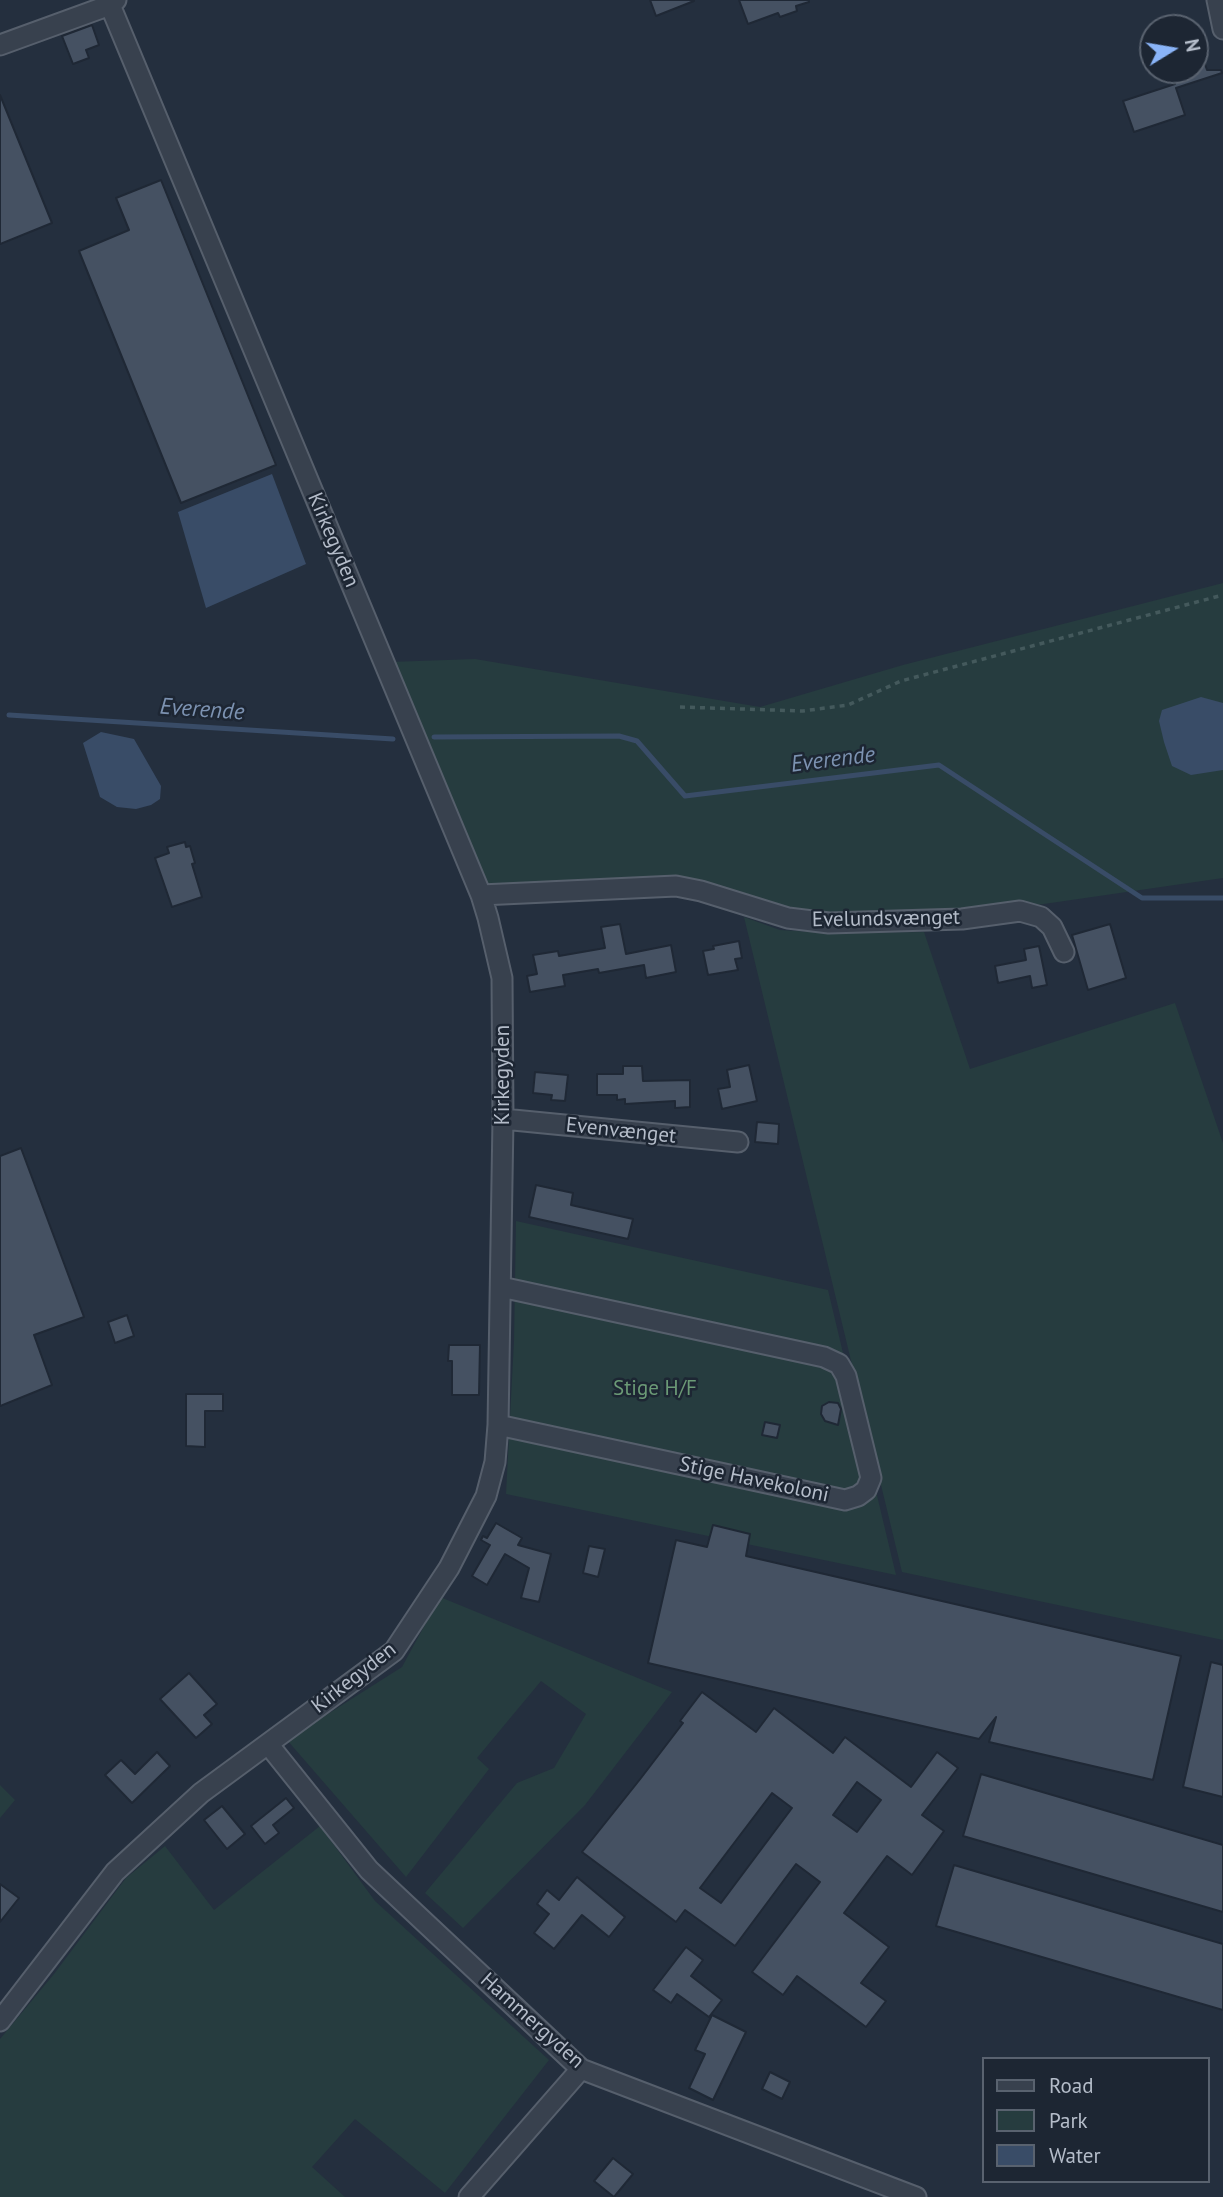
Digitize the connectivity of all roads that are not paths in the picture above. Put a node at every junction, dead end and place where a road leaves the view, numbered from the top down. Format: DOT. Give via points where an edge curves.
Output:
graph roads {
  1 [pos="1217,0"];
  2 [pos="113,2"];
  3 [pos="1223,29"];
  4 [pos="0,45"];
  5 [pos="481,895"];
  6 [pos="1064,952"];
  7 [pos="503,1119"];
  8 [pos="738,1142"];
  9 [pos="501,1287"];
  10 [pos="498,1425"];
  11 [pos="268,1744"];
  12 [pos="0,2021"];
  13 [pos="581,2069"];
  14 [pos="469,2197"];
  15 [pos="916,2197"];
  1 -- 3 [label="street"];
  2 -- 4 [label="street"];
  2 -- 5 [label="street, Kirkegyden"];
  5 -- 6 [label="street, Evelundsvænget" via="676,886 788,918 829,923 962,919 1020,911 1041,917 1052,927"];
  5 -- 7 [label="street, Kirkegyden" via="502,978"];
  7 -- 8 [label="street, Evenvænget"];
  7 -- 9 [label="street, Kirkegyden"];
  9 -- 10 [label="street, Kirkegyden"];
  9 -- 10 [label="street, Stige Havekoloni" via="839,1364 872,1478 866,1490 845,1500"];
  10 -- 11 [label="street, Kirkegyden" via="486,1496 449,1568 394,1651"];
  11 -- 12 [label="street, Kirkegyden" via="201,1793 115,1872"];
  11 -- 13 [label="street, Hammergyden" via="369,1870"];
  13 -- 14 [label="street"];
  13 -- 15 [label="street, Hammergyden"];
}
